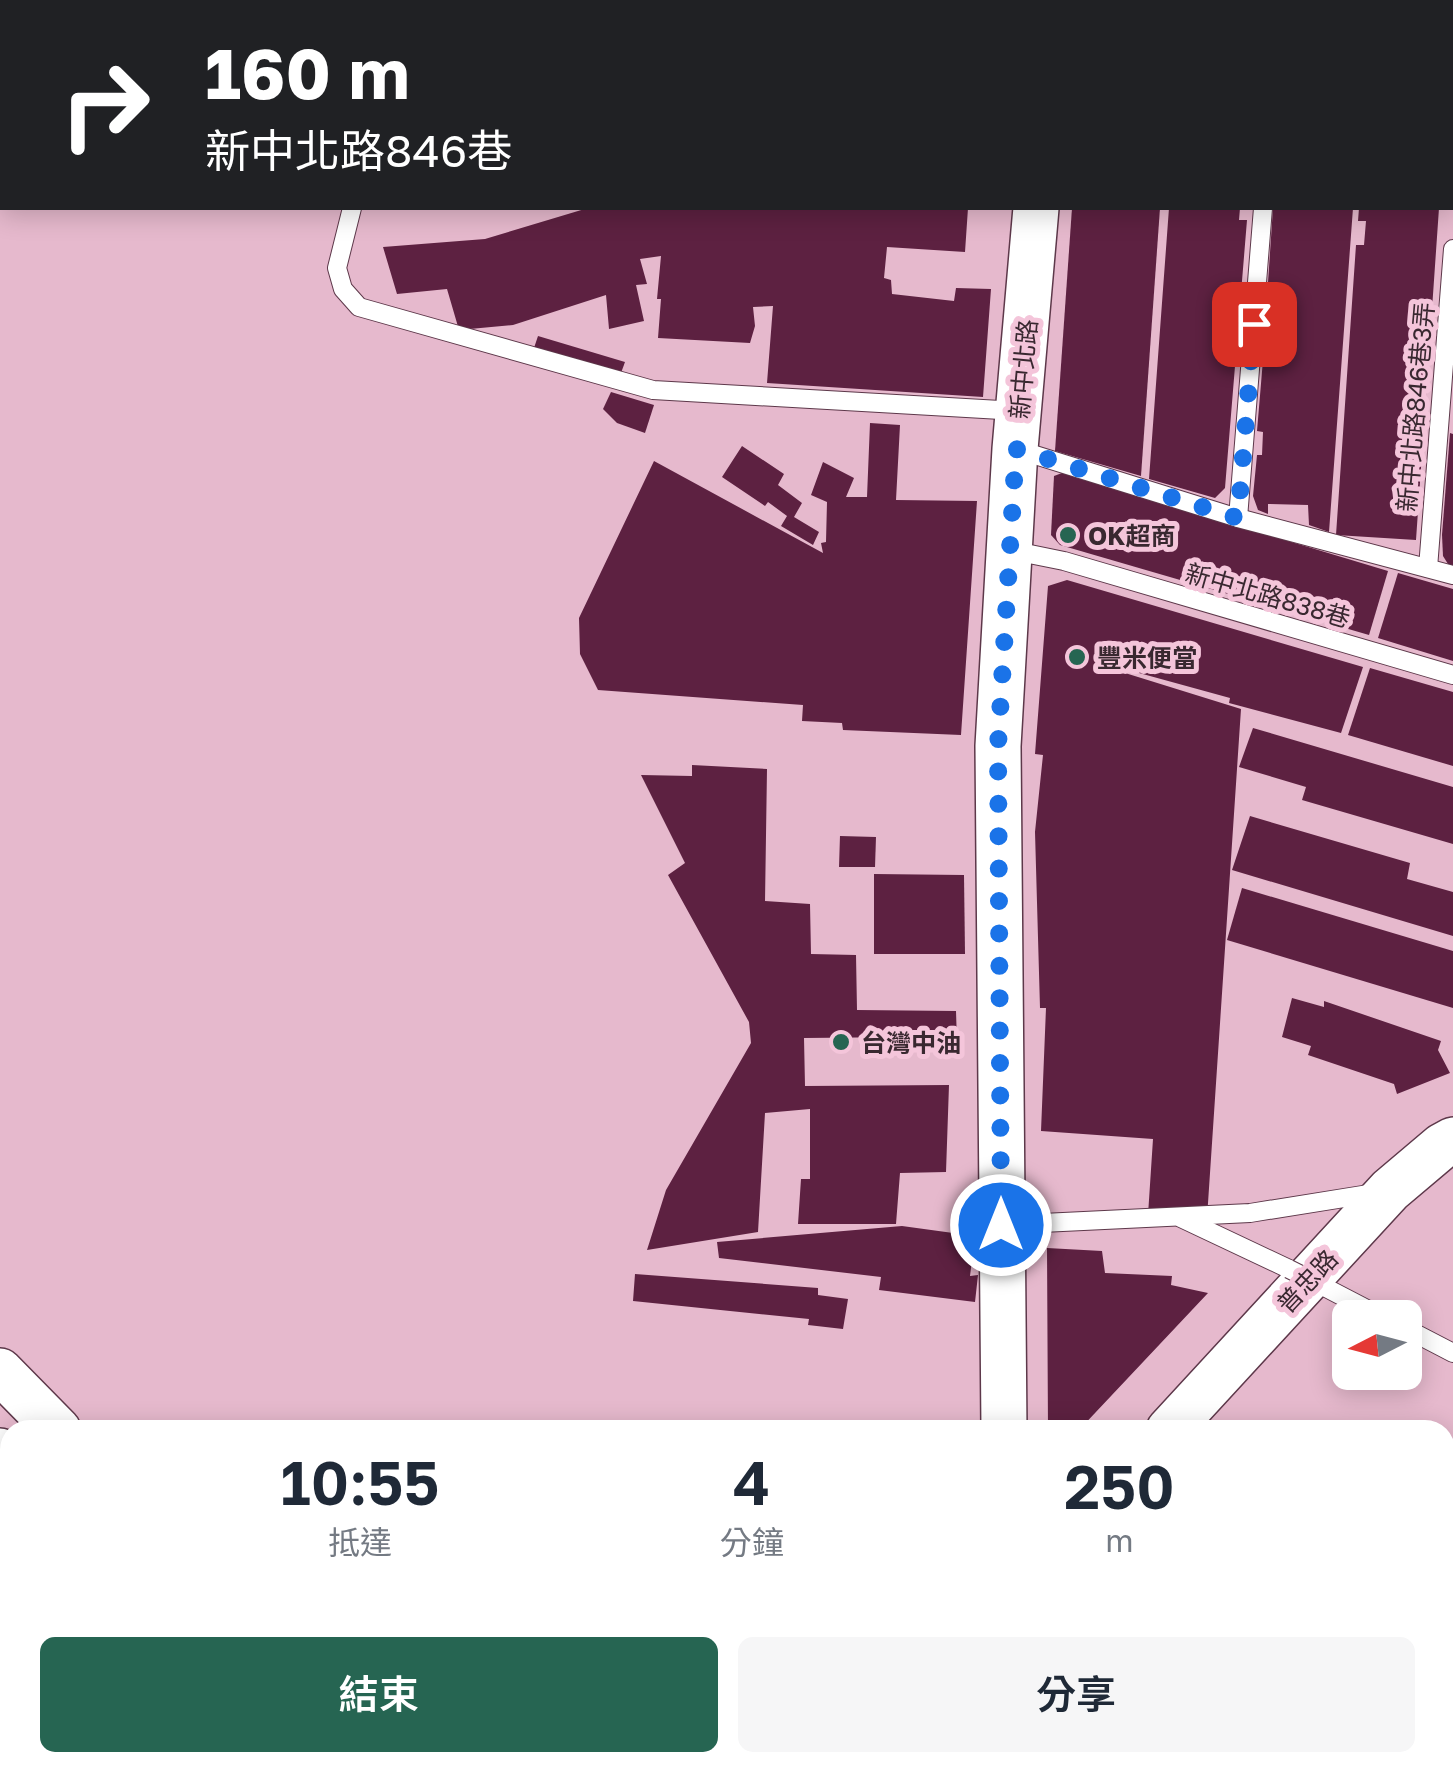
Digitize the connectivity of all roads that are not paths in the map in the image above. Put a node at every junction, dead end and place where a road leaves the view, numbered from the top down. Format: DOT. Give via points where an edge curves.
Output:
graph roads {
  1 [pos="352,210"];
  2 [pos="1036,210"];
  3 [pos="1263,210"];
  4 [pos="1453,249"];
  5 [pos="1017,430"];
  6 [pos="1238,518"];
  7 [pos="1010,550"];
  8 [pos="1428,568"];
  9 [pos="1453,575"];
  10 [pos="1453,675"];
  11 [pos="1453,1140"];
  12 [pos="1390,1190"];
  13 [pos="1179,1217"];
  14 [pos="1001,1225"];
  15 [pos="1349,1300"];
  16 [pos="1422,1337"];
  17 [pos="1453,1353"];
  18 [pos="0,1371"];
  19 [pos="48,1420"];
  20 [pos="1004,1420"];
  21 [pos="1177,1420"];
  1 -- 5 [label="lane" via="337,268 359,307 653,390"];
  2 -- 5 [label="street, 新中北路"];
  3 -- 6 [label="lane"];
  4 -- 8 [label="lane, 新中北路846巷3弄"];
  5 -- 6 [label="lane"];
  5 -- 7 [label="street, 新中北路"];
  6 -- 8 [label="lane"];
  7 -- 10 [label="lane, 新中北路838巷"];
  7 -- 14 [label="street, 新中北路" via="998,746"];
  8 -- 9 [label="lane"];
  11 -- 12 [label="street, 普忠路"];
  12 -- 13 [label="lane" via="1250,1213"];
  12 -- 21 [label="street, 普忠路"];
  13 -- 14 [label="lane"];
  13 -- 15 [label="lane, bridge"];
  14 -- 20 [label="street, 新中北路"];
  16 -- 17 [label="lane"];
  18 -- 19 [label="street"];
}
